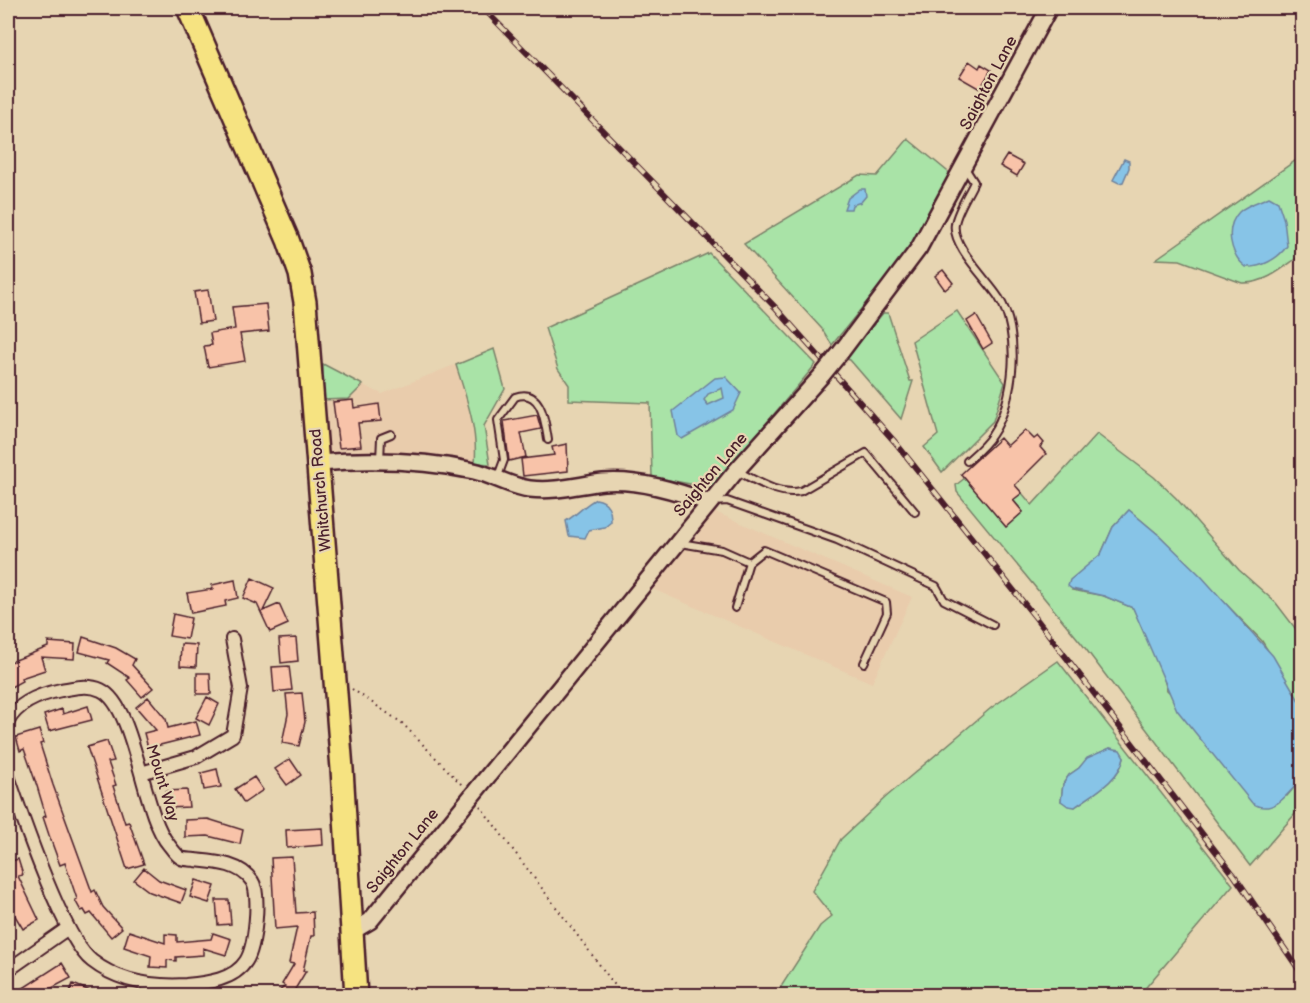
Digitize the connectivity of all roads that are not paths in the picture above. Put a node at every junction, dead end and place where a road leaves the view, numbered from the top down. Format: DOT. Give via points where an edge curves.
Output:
graph roads {
  1 [pos="188,8"];
  2 [pos="1049,8"];
  3 [pos="965,167"];
  4 [pos="391,434"];
  5 [pos="548,440"];
  6 [pos="380,460"];
  7 [pos="967,461"];
  8 [pos="318,463"];
  9 [pos="736,471"];
  10 [pos="497,479"];
  11 [pos="710,503"];
  12 [pos="915,512"];
  13 [pos="678,543"];
  14 [pos="748,562"];
  15 [pos="735,608"];
  16 [pos="993,625"];
  17 [pos="232,639"];
  18 [pos="864,663"];
  19 [pos="8,721"];
  20 [pos="141,773"];
  21 [pos="8,776"];
  22 [pos="68,928"];
  23 [pos="353,931"];
  24 [pos="8,970"];
  25 [pos="356,996"];
  1 -- 8 [label="highway, Whitchurch Road" via="300,274"];
  2 -- 3 [label="street, Saighton Lane"];
  3 -- 7 [label="lane" via="974,182 954,225 959,244 1000,299 1012,326 1014,349 1002,413 993,434"];
  3 -- 9 [label="street, Saighton Lane, bridge" via="920,248 823,374"];
  4 -- 6 [label="lane" via="381,438"];
  5 -- 10 [label="lane" via="537,401 526,395 515,397 498,420 504,460"];
  6 -- 8 [label="street"];
  6 -- 10 [label="street" via="475,471"];
  8 -- 23 [label="highway, Whitchurch Road"];
  9 -- 11 [label="street, Saighton Lane"];
  9 -- 12 [label="lane" via="791,493 866,453"];
  10 -- 11 [label="street" via="526,489 548,491 623,482"];
  11 -- 13 [label="street, Saighton Lane"];
  11 -- 16 [label="lane" via="727,501 837,540 936,586 944,600"];
  13 -- 14 [label="lane" via="722,550"];
  13 -- 23 [label="street, Saighton Lane" via="369,921"];
  14 -- 15 [label="lane"];
  14 -- 18 [label="lane" via="764,550 886,602 886,613"];
  17 -- 20 [label="street" via="241,688 232,735 196,757"];
  19 -- 20 [label="street, Mount Way" via="22,705 50,692 82,686 102,690 129,730"];
  20 -- 22 [label="street, Mount Way" via="160,835 182,859 237,867 253,882 253,942 246,961 229,977 199,984 158,986 120,977 90,960"];
  21 -- 22 [label="street, Mount Way"];
  22 -- 24 [label="street"];
  23 -- 25 [label="highway, Whitchurch Road"];
}
